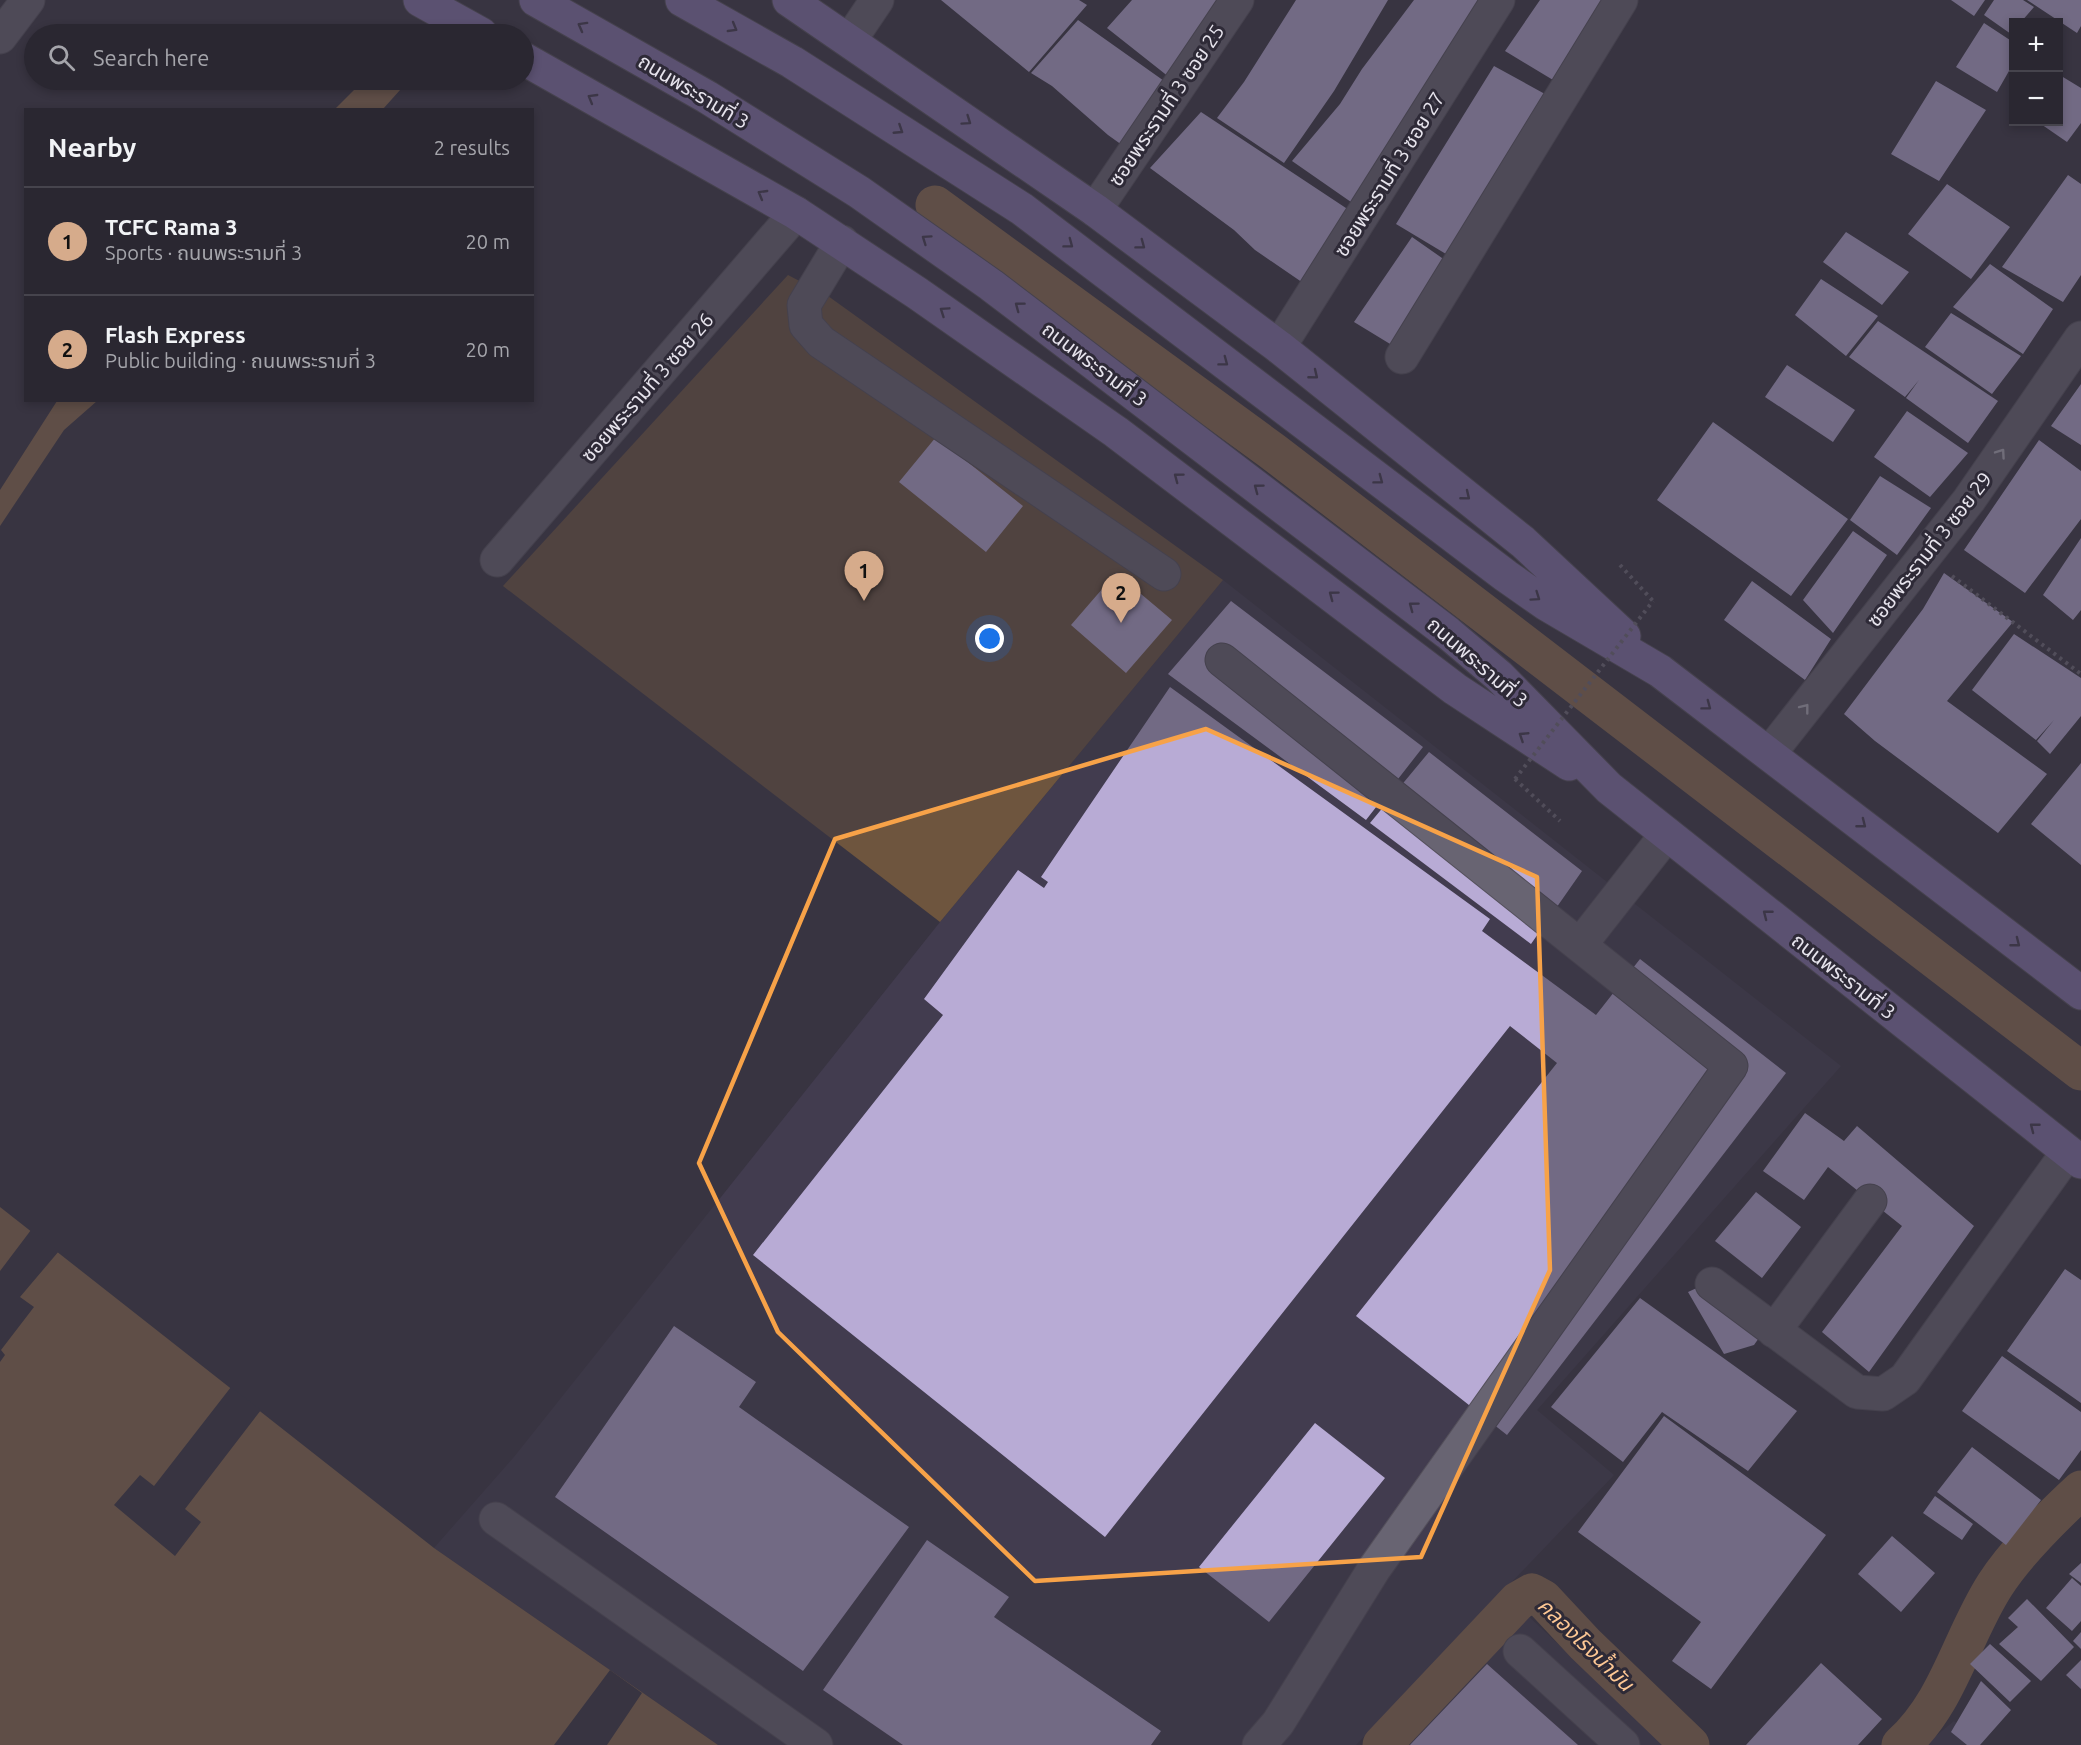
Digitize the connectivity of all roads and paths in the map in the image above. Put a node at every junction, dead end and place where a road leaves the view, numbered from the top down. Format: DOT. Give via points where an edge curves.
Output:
graph roads {
  1 [pos="28,0"];
  2 [pos="420,0"];
  3 [pos="536,0"];
  4 [pos="682,0"];
  5 [pos="878,0"];
  6 [pos="1237,0"];
  7 [pos="1498,0"];
  8 [pos="1622,0"];
  9 [pos="809,5"];
  10 [pos="463,24"];
  11 [pos="0,37"];
  12 [pos="850,40"];
  13 [pos="534,65"];
  14 [pos="1095,210"];
  15 [pos="796,213"];
  16 [pos="842,242"];
  17 [pos="2081,339"];
  18 [pos="1279,347"];
  19 [pos="1402,357"];
  20 [pos="1925,556"];
  21 [pos="497,560"];
  22 [pos="1620,565"];
  23 [pos="1164,574"];
  24 [pos="1222,660"];
  25 [pos="1660,671"];
  26 [pos="2081,674"];
  27 [pos="1769,753"];
  28 [pos="1609,789"];
  29 [pos="1560,821"];
  30 [pos="1666,834"];
  31 [pos="1580,945"];
  32 [pos="2081,993"];
  33 [pos="2074,1157"];
  34 [pos="1870,1201"];
  35 [pos="1712,1284"];
  36 [pos="1774,1330"];
  37 [pos="496,1519"];
  38 [pos="1520,1651"];
  39 [pos="816,1745"];
  40 [pos="1259,1745"];
  41 [pos="1623,1745"];
  1 -- 11 [label="street"];
  2 -- 10 [label="main road"];
  28 -- 3 [label="main road, ถนนพระรามที่ 3, one-way" via="1499,676 1448,633 991,285 782,143"];
  4 -- 25 [label="main road, one-way" via="792,62 1022,209 1506,576"];
  5 -- 12 [label="street"];
  6 -- 14 [label="street, ซอยพระรามที่ 3 ซอย 25"];
  7 -- 18 [label="street, ซอยพระรามที่ 3 ซอย 27"];
  8 -- 19 [label="street"];
  9 -- 12 [label="main road"];
  12 -- 14 [label="main road, one-way"];
  15 -- 13 [label="main road, ถนนพระรามที่ 3, one-way"];
  14 -- 18 [label="main road, one-way"];
  15 -- 16 [label="main road, ถนนพระรามที่ 3"];
  15 -- 21 [label="street, ซอยพระรามที่ 3 ซอย 26"];
  16 -- 23 [label="street" via="804,305 806,325 820,342"];
  28 -- 16 [label="main road, ถนนพระรามที่ 3, one-way" via="1499,720 1116,432"];
  20 -- 17 [label="street, ซอยพระรามที่ 3 ซอย 29, one-way" via="1969,500"];
  18 -- 25 [label="main road, one-way" via="1523,542"];
  20 -- 26 [label="path"];
  27 -- 20 [label="street, ซอยพระรามที่ 3 ซอย 29, one-way"];
  22 -- 29 [label="path, bridge" via="1653,601 1515,779"];
  24 -- 31 [label="street"];
  25 -- 27 [label="main road, one-way"];
  27 -- 32 [label="main road, one-way"];
  28 -- 30 [label="main road, ถนนพระรามที่ 3"];
  30 -- 31 [label="street"];
  33 -- 30 [label="main road, ถนนพระรามที่ 3, one-way"];
  31 -- 40 [label="street" via="1731,1066 1374,1569 1278,1723"];
  33 -- 36 [label="street" via="1905,1379 1883,1394 1857,1392"];
  34 -- 36 [label="street"];
  35 -- 36 [label="street"];
  37 -- 39 [label="street"];
  38 -- 41 [label="street"];
}
